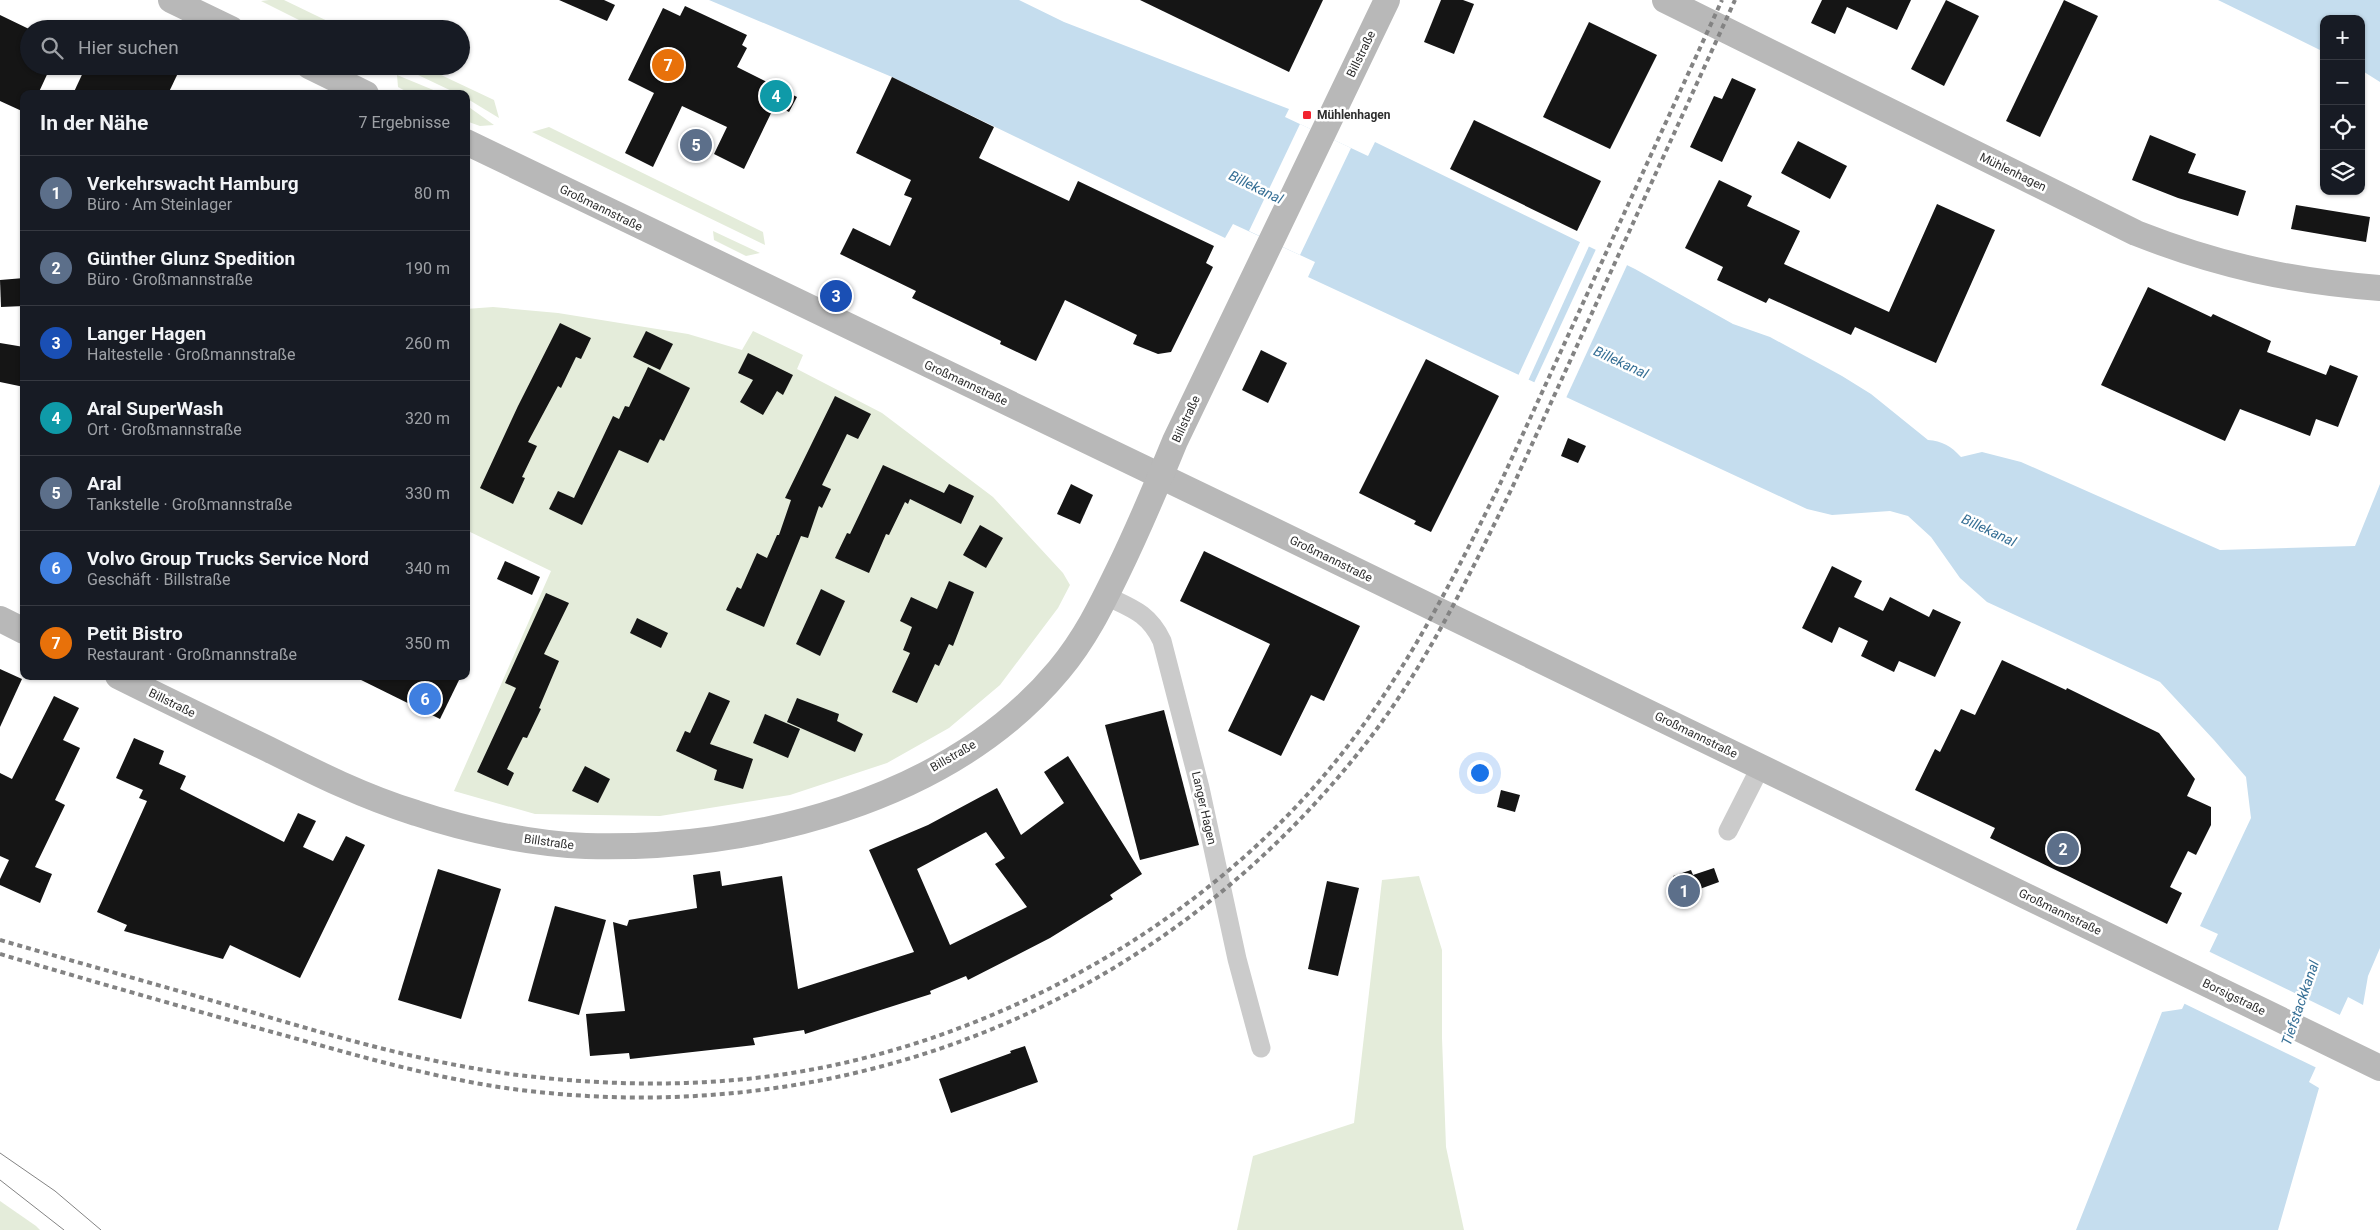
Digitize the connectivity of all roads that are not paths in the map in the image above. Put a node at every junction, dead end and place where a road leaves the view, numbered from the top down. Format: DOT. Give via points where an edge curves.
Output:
graph roads {
  1 [pos="171,0"];
  2 [pos="1388,0"];
  3 [pos="1665,0"];
  4 [pos="212,20"];
  5 [pos="327,75"];
  6 [pos="358,90"];
  7 [pos="470,144"];
  8 [pos="2380,288"];
  9 [pos="1161,476"];
  10 [pos="1106,596"];
  11 [pos="0,619"];
  12 [pos="20,629"];
  13 [pos="126,680"];
  14 [pos="1761,766"];
  15 [pos="1728,831"];
  16 [pos="2195,978"];
  17 [pos="1261,1048"];
  18 [pos="2380,1068"];
  1 -- 4 [label="street"];
  2 -- 9 [label="street, Billstraße"];
  3 -- 8 [label="street, Mühlenhagen" via="2136,233 2215,261 2267,274"];
  5 -- 6 [label="street"];
  7 -- 9 [label="street, Großmannstraße"];
  9 -- 10 [label="street, Billstraße"];
  9 -- 14 [label="street, Großmannstraße"];
  10 -- 13 [label="street, Billstraße" via="1092,626 1026,706 963,752 893,790 834,811 756,833 657,846 583,846 540,842 418,814 366,796"];
  10 -- 17 [label="street, Langer Hagen" via="1141,613 1162,641"];
  11 -- 12 [label="street"];
  14 -- 15 [label="street"];
  14 -- 16 [label="street, Großmannstraße"];
  16 -- 18 [label="street, Borsigstraße"];
}
